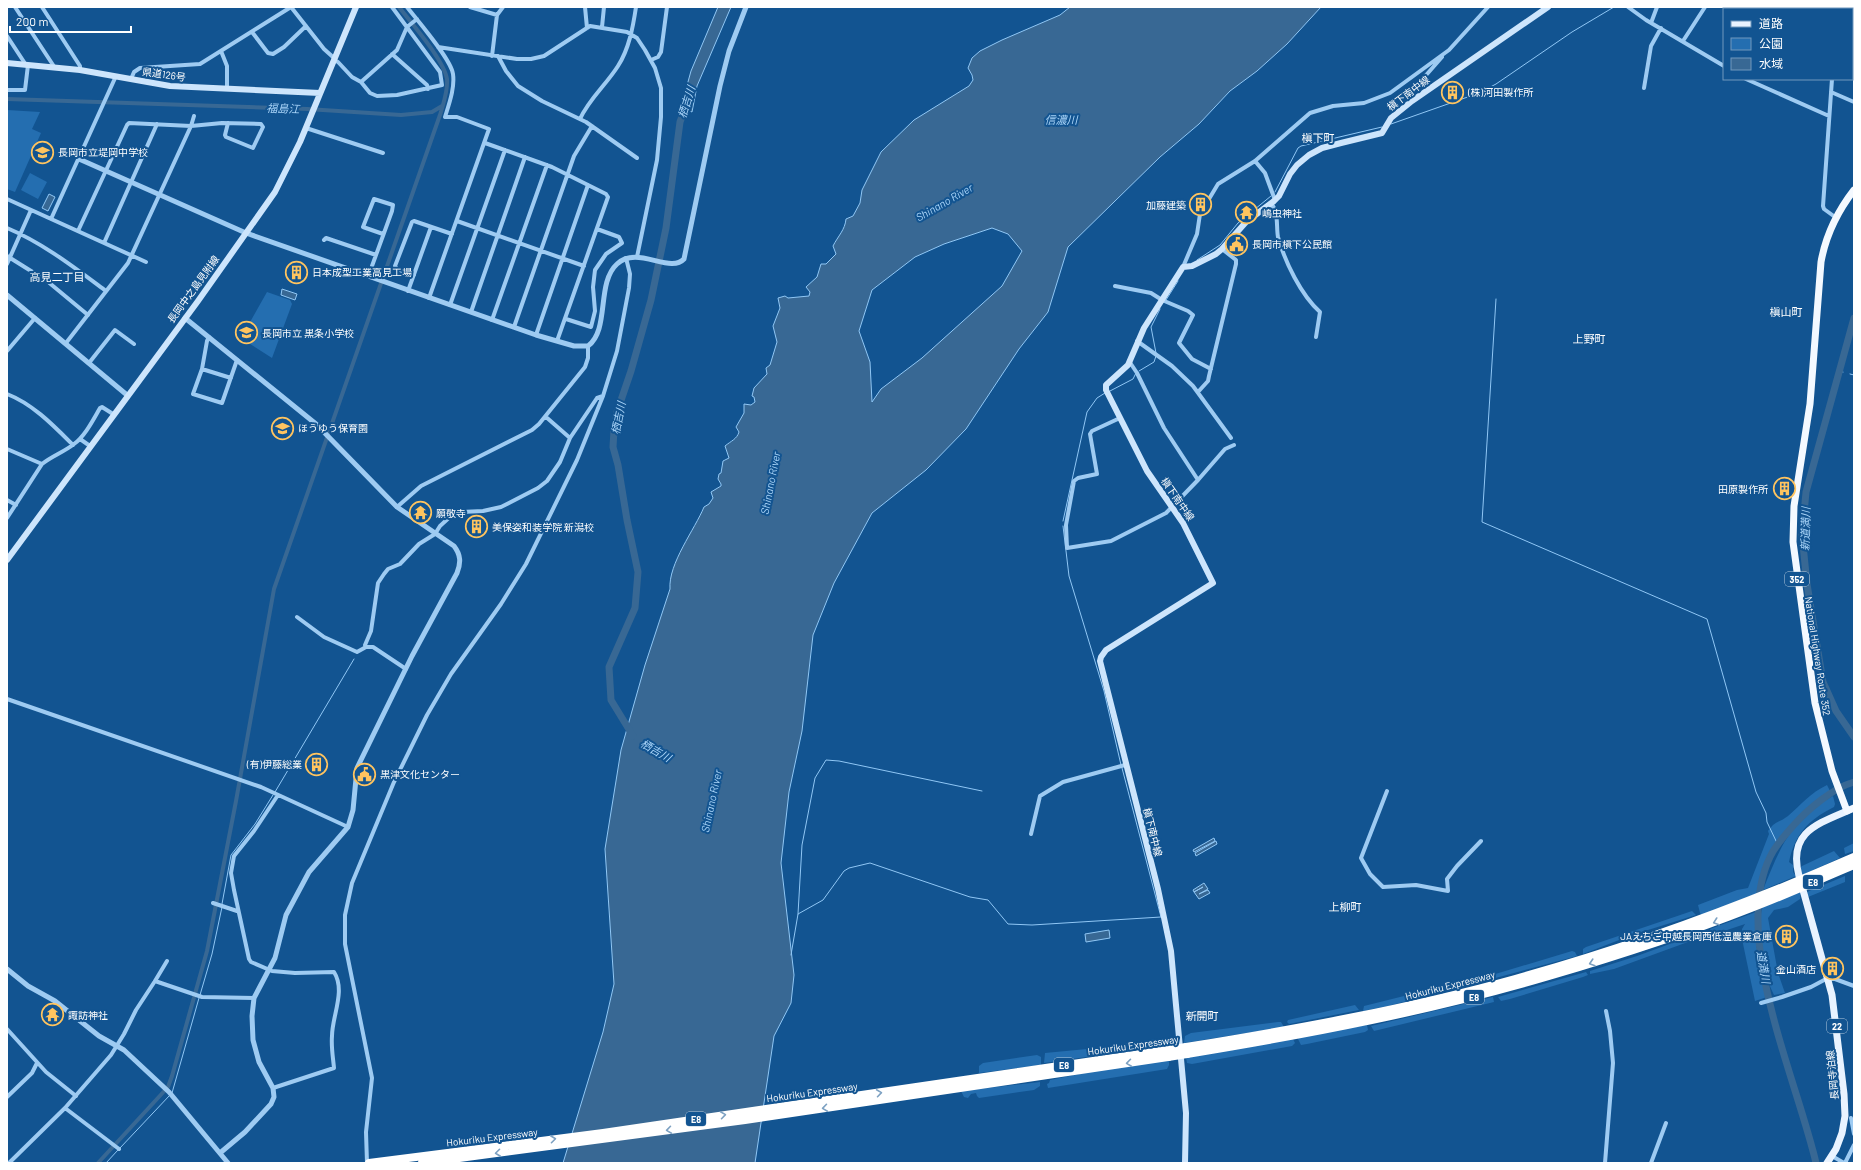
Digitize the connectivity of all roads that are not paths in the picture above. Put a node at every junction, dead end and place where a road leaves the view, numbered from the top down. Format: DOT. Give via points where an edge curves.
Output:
graph roads {
  1 [pos="16,7"];
  2 [pos="42,7"];
  3 [pos="291,7"];
  4 [pos="356,7"];
  5 [pos="392,7"];
  6 [pos="407,7"];
  7 [pos="470,7"];
  8 [pos="585,7"];
  9 [pos="604,7"];
  10 [pos="636,7"];
  11 [pos="667,7"];
  12 [pos="746,7"];
  13 [pos="1488,7"];
  14 [pos="1548,7"];
  15 [pos="1628,7"];
  16 [pos="1658,7"];
  17 [pos="1705,7"];
  18 [pos="501,8"];
  19 [pos="497,15"];
  20 [pos="416,20"];
  21 [pos="1651,23"];
  22 [pos="306,26"];
  23 [pos="408,26"];
  24 [pos="602,27"];
  25 [pos="587,28"];
  26 [pos="1661,28"];
  27 [pos="252,32"];
  28 [pos="631,34"];
  29 [pos="7,36"];
  30 [pos="1683,41"];
  31 [pos="438,48"];
  32 [pos="221,51"];
  33 [pos="392,54"];
  34 [pos="1443,55"];
  35 [pos="492,56"];
  36 [pos="498,56"];
  37 [pos="334,59"];
  38 [pos="651,60"];
  39 [pos="7,63"];
  40 [pos="27,65"];
  41 [pos="1723,65"];
  42 [pos="55,68"];
  43 [pos="80,70"];
  44 [pos="116,76"];
  45 [pos="131,79"];
  46 [pos="1748,80"];
  47 [pos="1832,80"];
  48 [pos="361,82"];
  49 [pos="1644,88"];
  50 [pos="428,89"];
  51 [pos="7,90"];
  52 [pos="226,90"];
  53 [pos="1831,92"];
  54 [pos="320,93"];
  55 [pos="1412,101"];
  56 [pos="1854,102"];
  57 [pos="194,116"];
  58 [pos="1829,116"];
  59 [pos="580,119"];
  60 [pos="228,123"];
  61 [pos="157,124"];
  62 [pos="191,126"];
  63 [pos="592,126"];
  64 [pos="306,128"];
  65 [pos="485,143"];
  66 [pos="505,150"];
  67 [pos="383,153"];
  68 [pos="525,157"];
  69 [pos="637,158"];
  70 [pos="79,159"];
  71 [pos="1254,162"];
  72 [pos="547,165"];
  73 [pos="105,171"];
  74 [pos="568,174"];
  75 [pos="131,182"];
  76 [pos="588,185"];
  77 [pos="1854,190"];
  78 [pos="159,195"];
  79 [pos="7,200"];
  80 [pos="1273,202"];
  81 [pos="31,210"];
  82 [pos="1835,217"];
  83 [pos="51,219"];
  84 [pos="457,221"];
  85 [pos="431,227"];
  86 [pos="7,228"];
  87 [pos="478,228"];
  88 [pos="597,229"];
  89 [pos="78,232"];
  90 [pos="20,233"];
  91 [pos="246,233"];
  92 [pos="383,234"];
  93 [pos="452,234"];
  94 [pos="498,235"];
  95 [pos="324,240"];
  96 [pos="104,243"];
  97 [pos="519,243"];
  98 [pos="1222,249"];
  99 [pos="541,250"];
  100 [pos="376,255"];
  101 [pos="9,256"];
  102 [pos="131,256"];
  103 [pos="639,257"];
  104 [pos="562,258"];
  105 [pos="626,258"];
  106 [pos="146,262"];
  107 [pos="7,264"];
  108 [pos="584,266"];
  109 [pos="1183,267"];
  110 [pos="414,275"];
  111 [pos="368,277"];
  112 [pos="1115,286"];
  113 [pos="106,291"];
  114 [pos="408,291"];
  115 [pos="7,295"];
  116 [pos="429,298"];
  117 [pos="1162,300"];
  118 [pos="450,305"];
  119 [pos="471,312"];
  120 [pos="88,315"];
  121 [pos="35,318"];
  122 [pos="185,318"];
  123 [pos="566,319"];
  124 [pos="492,320"];
  125 [pos="514,327"];
  126 [pos="536,335"];
  127 [pos="1316,336"];
  128 [pos="209,338"];
  129 [pos="1137,341"];
  130 [pos="557,342"];
  131 [pos="66,343"];
  132 [pos="134,344"];
  133 [pos="588,346"];
  134 [pos="7,351"];
  135 [pos="238,360"];
  136 [pos="1129,360"];
  137 [pos="89,363"];
  138 [pos="202,369"];
  139 [pos="1211,369"];
  140 [pos="231,378"];
  141 [pos="1198,392"];
  142 [pos="7,394"];
  143 [pos="127,395"];
  144 [pos="602,396"];
  145 [pos="114,414"];
  146 [pos="546,417"];
  147 [pos="1120,418"];
  148 [pos="570,438"];
  149 [pos="1231,438"];
  150 [pos="80,439"];
  151 [pos="73,445"];
  152 [pos="1234,445"];
  153 [pos="90,446"];
  154 [pos="7,449"];
  155 [pos="42,464"];
  156 [pos="1198,480"];
  157 [pos="7,500"];
  158 [pos="16,505"];
  159 [pos="397,507"];
  160 [pos="1172,507"];
  161 [pos="7,518"];
  162 [pos="435,534"];
  163 [pos="7,560"];
  164 [pos="297,617"];
  165 [pos="366,648"];
  166 [pos="406,668"];
  167 [pos="7,698"];
  168 [pos="1125,765"];
  169 [pos="1387,791"];
  170 [pos="278,795"];
  171 [pos="1851,810"];
  172 [pos="348,827"];
  173 [pos="1031,834"];
  174 [pos="1482,841"];
  175 [pos="1854,857"];
  176 [pos="1854,865"];
  177 [pos="1799,876"];
  178 [pos="1803,890"];
  179 [pos="1772,896"];
  180 [pos="213,903"];
  181 [pos="237,911"];
  182 [pos="166,961"];
  183 [pos="7,969"];
  184 [pos="269,970"];
  185 [pos="1829,980"];
  186 [pos="155,981"];
  187 [pos="1854,986"];
  188 [pos="254,998"];
  189 [pos="1761,1002"];
  190 [pos="1606,1011"];
  191 [pos="7,1028"];
  192 [pos="117,1046"];
  193 [pos="37,1063"];
  194 [pos="960,1084"];
  195 [pos="273,1088"];
  196 [pos="76,1096"];
  197 [pos="7,1097"];
  198 [pos="65,1108"];
  199 [pos="1850,1117"];
  200 [pos="1666,1123"];
  201 [pos="1854,1134"];
  202 [pos="1854,1145"];
  203 [pos="119,1149"];
  204 [pos="220,1153"];
  205 [pos="1832,1156"];
  206 [pos="9,1163"];
  207 [pos="228,1163"];
  208 [pos="368,1163"];
  209 [pos="422,1163"];
  210 [pos="1185,1163"];
  211 [pos="1604,1163"];
  212 [pos="1651,1163"];
  213 [pos="1827,1163"];
  214 [pos="1845,1163"];
  1 -- 42 [label="street"];
  2 -- 43 [label="street" via="80,66"];
  3 -- 22 [label="street"];
  3 -- 27 [label="street"];
  4 -- 37 [label="main road, 長岡中之島見附線"];
  5 -- 23 [label="street"];
  6 -- 20 [label="street"];
  7 -- 19 [label="street"];
  8 -- 25 [label="street"];
  9 -- 24 [label="street"];
  10 -- 28 [label="street"];
  11 -- 38 [label="street" via="661,52"];
  12 -- 103 [label="street" via="730,51 716,103 684,259 678,264 672,264"];
  13 -- 34 [label="street"];
  14 -- 55 [label="main road, 槇下南中線"];
  15 -- 21 [label="street"];
  16 -- 21 [label="street"];
  17 -- 30 [label="street"];
  18 -- 19 [label="street"];
  19 -- 35 [label="street"];
  20 -- 23 [label="street"];
  20 -- 31 [label="street"];
  21 -- 26 [label="street"];
  22 -- 27 [label="street" via="284,48 273,54 268,53"];
  22 -- 37 [label="street"];
  23 -- 33 [label="street" via="400,45"];
  23 -- 50 [label="street" via="440,72 442,85"];
  24 -- 25 [label="street"];
  24 -- 28 [label="street"];
  25 -- 36 [label="street" via="537,58 525,60"];
  26 -- 30 [label="street"];
  26 -- 49 [label="street" via="1651,46"];
  27 -- 32 [label="street"];
  28 -- 38 [label="street" via="642,44"];
  28 -- 59 [label="street" via="619,65 586,106"];
  29 -- 40 [label="street"];
  30 -- 41 [label="street"];
  31 -- 35 [label="street"];
  31 -- 65 [label="street" via="453,74 452,92 445,117 457,117 489,128"];
  32 -- 45 [label="street" via="196,65 140,68 134,72"];
  32 -- 52 [label="street" via="227,66"];
  33 -- 48 [label="street"];
  33 -- 50 [label="street" via="427,85"];
  34 -- 55 [label="street" via="1413,90"];
  34 -- 71 [label="street" via="1379,98 1310,113"];
  35 -- 36 [label="street"];
  36 -- 59 [label="street" via="518,86"];
  37 -- 48 [label="street" via="352,77"];
  37 -- 54 [label="main road, 長岡中之島見附線"];
  38 -- 103 [label="street" via="659,78 662,94 661,117 657,160"];
  39 -- 40 [label="main road, 県道126号"];
  40 -- 42 [label="main road, 県道126号"];
  40 -- 51 [label="street" via="25,90"];
  42 -- 43 [label="main road, 県道126号"];
  43 -- 44 [label="main road, 県道126号"];
  44 -- 45 [label="main road, 県道126号"];
  44 -- 70 [label="street"];
  45 -- 52 [label="main road, 県道126号" via="170,86"];
  46 -- 58 [label="street"];
  47 -- 53 [label="street"];
  48 -- 50 [label="street" via="370,93 379,96"];
  52 -- 54 [label="main road, 県道126号"];
  53 -- 56 [label="street"];
  53 -- 58 [label="street"];
  54 -- 64 [label="main road, 長岡中之島見附線"];
  55 -- 80 [label="main road, 槇下南中線" via="1391,118 1382,134 1322,148 1309,155 1290,174 1279,196"];
  57 -- 62 [label="street"];
  58 -- 82 [label="street" via="1823,206"];
  59 -- 63 [label="street"];
  60 -- 60 [label="street" via="261,124 263,127 253,148 226,137"];
  60 -- 62 [label="street"];
  61 -- 62 [label="street"];
  61 -- 73 [label="street" via="129,123"];
  61 -- 75 [label="street"];
  62 -- 78 [label="street"];
  63 -- 69 [label="street"];
  63 -- 74 [label="street" via="574,156"];
  64 -- 67 [label="street"];
  64 -- 91 [label="main road, 長岡中之島見附線" via="278,187"];
  65 -- 66 [label="street"];
  65 -- 84 [label="street"];
  66 -- 68 [label="street"];
  66 -- 87 [label="street"];
  68 -- 72 [label="street"];
  68 -- 94 [label="street"];
  70 -- 73 [label="street"];
  70 -- 83 [label="street"];
  71 -- 80 [label="street" via="1265,173"];
  71 -- 109 [label="street" via="1216,186 1200,214 1197,234"];
  72 -- 74 [label="street"];
  72 -- 97 [label="street"];
  73 -- 75 [label="street"];
  73 -- 89 [label="street"];
  74 -- 76 [label="street"];
  74 -- 99 [label="street"];
  75 -- 78 [label="street"];
  75 -- 96 [label="street"];
  76 -- 88 [label="street" via="608,197"];
  76 -- 104 [label="street"];
  77 -- 82 [label="highway, National Highway Route 352 / 352"];
  78 -- 91 [label="street"];
  78 -- 102 [label="street"];
  79 -- 81 [label="street"];
  80 -- 98 [label="main road, 槇下南中線" via="1246,222"];
  80 -- 127 [label="street" via="1284,255 1307,299 1320,312"];
  81 -- 83 [label="street"];
  81 -- 90 [label="street"];
  82 -- 171 [label="highway, National Highway Route 352 / 352" via="1826,240 1820,271 1810,404 1794,506 1793,537 1810,681 1823,741 1843,799"];
  83 -- 89 [label="street"];
  84 -- 87 [label="street"];
  84 -- 93 [label="street"];
  85 -- 93 [label="street"];
  85 -- 110 [label="street"];
  85 -- 110 [label="street" via="412,222 395,265 397,269"];
  86 -- 90 [label="street"];
  87 -- 94 [label="street"];
  87 -- 118 [label="street"];
  88 -- 108 [label="street"];
  88 -- 123 [label="street" via="619,237 622,243 606,254 595,270 595,311 591,327"];
  89 -- 96 [label="street"];
  90 -- 101 [label="street"];
  90 -- 113 [label="street" via="66,261"];
  91 -- 111 [label="street"];
  91 -- 122 [label="main road, 長岡中之島見附線"];
  92 -- 92 [label="street" via="363,227 374,199 393,205"];
  92 -- 100 [label="street"];
  93 -- 116 [label="street"];
  94 -- 97 [label="street"];
  94 -- 119 [label="street"];
  95 -- 100 [label="street" via="326,238"];
  96 -- 102 [label="street"];
  97 -- 99 [label="street"];
  97 -- 124 [label="street"];
  98 -- 109 [label="main road, 槇下南中線" via="1192,266"];
  98 -- 139 [label="street" via="1236,260 1236,264"];
  99 -- 104 [label="street"];
  99 -- 125 [label="street"];
  100 -- 111 [label="street"];
  101 -- 107 [label="street"];
  101 -- 120 [label="street" via="47,281"];
  102 -- 106 [label="street"];
  102 -- 113 [label="street"];
  103 -- 105 [label="street"];
  104 -- 108 [label="street"];
  104 -- 126 [label="street"];
  105 -- 133 [label="street" via="609,273 601,318 593,342"];
  105 -- 144 [label="street" via="630,274 628,298 617,351"];
  108 -- 123 [label="street"];
  109 -- 117 [label="main road, 槇下南中線"];
  110 -- 114 [label="street"];
  111 -- 114 [label="street"];
  112 -- 117 [label="street" via="1147,292"];
  113 -- 120 [label="street"];
  114 -- 116 [label="street"];
  115 -- 121 [label="street"];
  116 -- 118 [label="street"];
  117 -- 129 [label="main road, 槇下南中線"];
  117 -- 139 [label="street" via="1193,315 1179,342 1192,359"];
  118 -- 119 [label="street"];
  119 -- 124 [label="street"];
  120 -- 131 [label="street"];
  121 -- 131 [label="street"];
  121 -- 134 [label="street"];
  122 -- 128 [label="street"];
  122 -- 143 [label="main road, 長岡中之島見附線"];
  123 -- 130 [label="street"];
  124 -- 125 [label="street"];
  125 -- 126 [label="street"];
  126 -- 130 [label="street"];
  128 -- 135 [label="street"];
  128 -- 138 [label="street"];
  129 -- 136 [label="main road, 槇下南中線"];
  129 -- 141 [label="street" via="1172,366"];
  130 -- 133 [label="street"];
  131 -- 137 [label="street"];
  132 -- 137 [label="street" via="115,330"];
  133 -- 146 [label="street" via="585,367"];
  135 -- 140 [label="street"];
  135 -- 159 [label="street" via="316,424"];
  136 -- 147 [label="main road, 槇下南中線" via="1125,368 1110,380 1106,387"];
  136 -- 156 [label="street" via="1138,373 1164,428"];
  137 -- 143 [label="street"];
  138 -- 140 [label="street"];
  138 -- 140 [label="street" via="193,394 222,403"];
  139 -- 141 [label="street" via="1208,381"];
  141 -- 149 [label="street"];
  142 -- 151 [label="street" via="35,410"];
  143 -- 145 [label="main road, 長岡中之島見附線"];
  144 -- 148 [label="street" via="597,398"];
  144 -- 208 [label="street" via="567,482 526,564 448,679 410,748 352,883 345,915 345,944 372,1078 366,1140"];
  145 -- 150 [label="street" via="100,408"];
  145 -- 153 [label="main road, 長岡中之島見附線"];
  146 -- 148 [label="street"];
  146 -- 159 [label="street" via="532,430 421,486"];
  147 -- 160 [label="main road, 槇下南中線" via="1147,471"];
  147 -- 160 [label="street" via="1090,434 1097,474 1074,481 1066,525 1067,548 1118,538"];
  148 -- 162 [label="street" via="556,470 538,488 495,509 456,513 445,520"];
  150 -- 151 [label="street"];
  150 -- 153 [label="street"];
  151 -- 155 [label="street"];
  152 -- 156 [label="street" via="1225,449"];
  153 -- 163 [label="main road, 長岡中之島見附線"];
  154 -- 155 [label="street"];
  155 -- 158 [label="street"];
  156 -- 160 [label="street"];
  157 -- 158 [label="street"];
  158 -- 161 [label="street"];
  159 -- 162 [label="street"];
  160 -- 168 [label="main road, 槇下南中線" via="1187,529 1213,583 1106,650 1101,657"];
  162 -- 165 [label="street" via="419,544 400,564 388,570 378,583"];
  162 -- 166 [label="street" via="457,550 459,567"];
  164 -- 165 [label="street" via="324,636 357,652"];
  165 -- 166 [label="street" via="373,647 381,651"];
  166 -- 172 [label="street" via="357,768"];
  167 -- 170 [label="street"];
  168 -- 173 [label="street" via="1063,782 1040,796"];
  168 -- 210 [label="main road, 槇下南中線" via="1158,889 1171,951 1186,1113"];
  169 -- 174 [label="street" via="1361,858 1370,874 1383,887 1416,885 1448,891 1447,879"];
  170 -- 172 [label="street"];
  170 -- 181 [label="street" via="234,856 231,873"];
  171 -- 177 [label="main road" via="1817,824 1803,836 1796,853"];
  172 -- 184 [label="street" via="309,872 286,915"];
  175 -- 179 [label="highway, Hokuriku Expressway / E8"];
  176 -- 179 [label="highway, Hokuriku Expressway / E8"];
  178 -- 185 [label="main road, 長岡寺泊線 / 22"];
  179 -- 194 [label="highway, Hokuriku Expressway / E8, bridge" via="1584,966 1474,997 1333,1029"];
  180 -- 181 [label="street"];
  181 -- 184 [label="street" via="251,962"];
  182 -- 186 [label="street"];
  183 -- 192 [label="street" via="28,986 56,1001 99,1036"];
  184 -- 188 [label="street"];
  184 -- 195 [label="street" via="334,972 339,994 332,1037 334,1068"];
  185 -- 187 [label="street" via="1835,979"];
  185 -- 189 [label="street"];
  185 -- 199 [label="main road, 長岡寺泊線 / 22" via="1836,1017 1844,1094"];
  186 -- 188 [label="street" via="202,997"];
  186 -- 192 [label="street"];
  188 -- 195 [label="street" via="253,1040 259,1062"];
  190 -- 211 [label="street" via="1613,1063"];
  191 -- 193 [label="street"];
  192 -- 196 [label="street"];
  192 -- 204 [label="street" via="167,1090"];
  193 -- 196 [label="street"];
  193 -- 197 [label="street" via="32,1073"];
  208 -- 194 [label="highway, Hokuriku Expressway / E8, one-way"];
  194 -- 209 [label="highway, Hokuriku Expressway / E8, one-way" via="737,1121"];
  195 -- 204 [label="street" via="274,1098 265,1112"];
  196 -- 198 [label="street"];
  198 -- 203 [label="street"];
  198 -- 206 [label="street"];
  199 -- 201 [label="street"];
  199 -- 205 [label="main road, 長岡寺泊線 / 22"];
  200 -- 212 [label="street"];
  202 -- 214 [label="street"];
  204 -- 207 [label="street"];
  205 -- 213 [label="main road, 長岡寺泊線 / 22"];
  205 -- 214 [label="street"];
}
